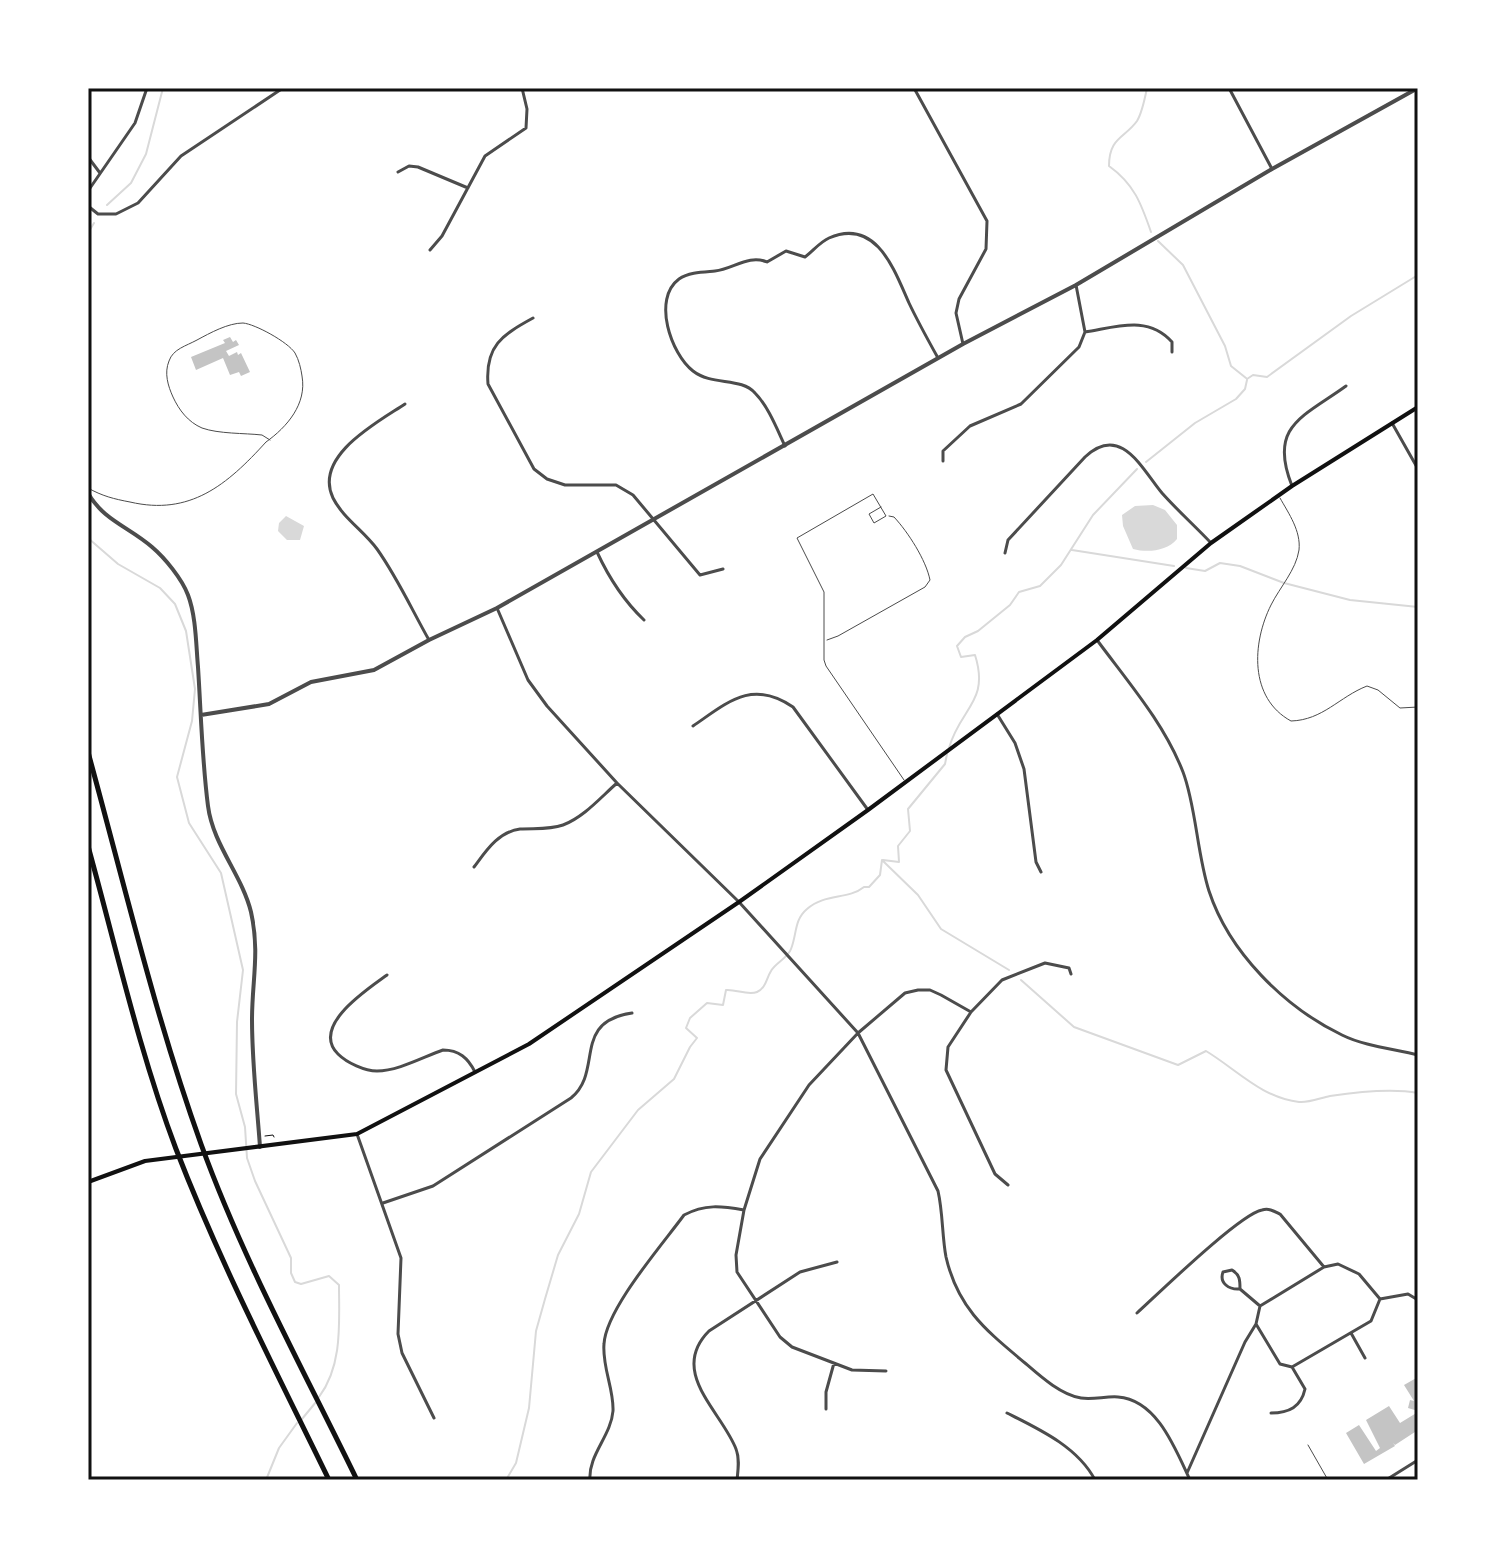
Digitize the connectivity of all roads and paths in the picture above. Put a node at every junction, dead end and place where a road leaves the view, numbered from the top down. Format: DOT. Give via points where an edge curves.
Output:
graph roads {
  1 [pos="147,88"];
  2 [pos="283,88"];
  3 [pos="522,88"];
  4 [pos="914,88"];
  5 [pos="1229,88"];
  6 [pos="1418,88"];
  7 [pos="88,157"];
  8 [pos="1272,169"];
  9 [pos="398,172"];
  10 [pos="101,174"];
  11 [pos="468,188"];
  12 [pos="88,191"];
  13 [pos="88,206"];
  14 [pos="430,250"];
  15 [pos="1076,285"];
  16 [pos="533,318"];
  17 [pos="1085,332"];
  18 [pos="963,344"];
  19 [pos="1172,352"];
  20 [pos="938,358"];
  21 [pos="1346,386"];
  22 [pos="405,404"];
  23 [pos="1418,407"];
  24 [pos="1392,423"];
  25 [pos="270,440"];
  26 [pos="785,446"];
  27 [pos="943,461"];
  28 [pos="1418,469"];
  29 [pos="1292,486"];
  30 [pos="88,490"];
  31 [pos="1279,496"];
  32 [pos="881,507"];
  33 [pos="886,516"];
  34 [pos="651,519"];
  35 [pos="1211,543"];
  36 [pos="597,552"];
  37 [pos="1005,553"];
  38 [pos="723,569"];
  39 [pos="497,608"];
  40 [pos="644,620"];
  41 [pos="429,640"];
  42 [pos="1097,640"];
  43 [pos="824,641"];
  44 [pos="1418,707"];
  45 [pos="997,714"];
  46 [pos="201,715"];
  47 [pos="693,726"];
  48 [pos="88,752"];
  49 [pos="905,782"];
  50 [pos="617,783"];
  51 [pos="868,810"];
  52 [pos="88,846"];
  53 [pos="474,867"];
  54 [pos="1041,872"];
  55 [pos="739,902"];
  56 [pos="1071,974"];
  57 [pos="387,975"];
  58 [pos="971,1012"];
  59 [pos="632,1013"];
  60 [pos="858,1033"];
  61 [pos="1418,1055"];
  62 [pos="475,1072"];
  63 [pos="357,1134"];
  64 [pos="260,1147"];
  65 [pos="88,1182"];
  66 [pos="1008,1185"];
  67 [pos="383,1203"];
  68 [pos="744,1210"];
  69 [pos="837,1262"];
  70 [pos="1324,1267"];
  71 [pos="1240,1289"];
  72 [pos="1380,1299"];
  73 [pos="755,1300"];
  74 [pos="1418,1300"];
  75 [pos="1260,1306"];
  76 [pos="1137,1313"];
  77 [pos="1256,1324"];
  78 [pos="1351,1333"];
  79 [pos="1365,1358"];
  80 [pos="834,1363"];
  81 [pos="1292,1367"];
  82 [pos="886,1371"];
  83 [pos="826,1409"];
  84 [pos="1007,1413"];
  85 [pos="1271,1413"];
  86 [pos="434,1418"];
  87 [pos="1308,1445"];
  88 [pos="1418,1460"];
  89 [pos="1187,1473"];
  90 [pos="329,1480"];
  91 [pos="357,1480"];
  92 [pos="590,1480"];
  93 [pos="737,1480"];
  94 [pos="1095,1480"];
  95 [pos="1190,1480"];
  96 [pos="1328,1480"];
  97 [pos="1386,1480"];
  1 -- 10 [label="street" via="135,123"];
  2 -- 13 [label="street" via="181,156 138,203 116,214 98,214"];
  3 -- 11 [label="street" via="526,128 485,156"];
  4 -- 18 [label="street" via="987,221 986,249 956,313"];
  5 -- 8 [label="street"];
  6 -- 8 [label="street"];
  7 -- 10 [label="street"];
  8 -- 15 [label="street"];
  9 -- 11 [label="street" via="418,167"];
  10 -- 12 [label="street"];
  11 -- 14 [label="street"];
  15 -- 17 [label="street"];
  15 -- 18 [label="street"];
  16 -- 34 [label="street" via="493,347 487,369 488,384 534,469 565,485 616,485 633,495"];
  17 -- 19 [label="street" via="1138,324 1155,327 1172,342"];
  17 -- 27 [label="street" via="1079,347 1021,404 970,426 943,451"];
  18 -- 20 [label="street"];
  20 -- 26 [label="street"];
  20 -- 26 [label="street" via="896,269 865,238 828,238 805,257 786,251 767,262 752,259 677,280 667,303 667,320 679,356 707,380 754,391"];
  21 -- 29 [label="street" via="1290,428 1283,464"];
  22 -- 41 [label="street" via="336,458 330,485 346,516 377,548"];
  23 -- 24 [label="main road"];
  24 -- 28 [label="street"];
  24 -- 29 [label="main road"];
  25 -- 25 [label="lane" via="285,428 300,403 303,381 289,346 239,323 175,351 167,378 191,422"];
  25 -- 30 [label="lane" via="242,469 192,502 148,507"];
  26 -- 34 [label="street"];
  29 -- 31 [label="main road"];
  30 -- 46 [label="street" via="111,520 152,546 188,595"];
  31 -- 35 [label="main road"];
  31 -- 44 [label="lane" via="1299,544 1296,562 1270,606 1258,649 1258,679 1275,710 1291,721 1308,719 1367,686 1400,708"];
  32 -- 33 [label="lane"];
  32 -- 33 [label="lane" via="869,514 874,523"];
  32 -- 43 [label="lane" via="873,494 797,538 824,592"];
  33 -- 43 [label="lane" via="899,522 930,580"];
  34 -- 36 [label="street"];
  34 -- 38 [label="street" via="700,575"];
  35 -- 37 [label="street" via="1133,455 1109,445 1085,457 1008,540"];
  35 -- 42 [label="main road"];
  36 -- 39 [label="street"];
  36 -- 40 [label="street" via="609,579"];
  39 -- 41 [label="street"];
  39 -- 50 [label="street" via="528,680"];
  41 -- 46 [label="street" via="374,670 311,682 269,704"];
  42 -- 45 [label="main road"];
  42 -- 61 [label="street" via="1168,737 1184,775 1209,892 1246,957 1298,1009 1344,1037"];
  43 -- 49 [label="lane" via="829,673"];
  45 -- 49 [label="main road"];
  45 -- 54 [label="street" via="1024,769"];
  46 -- 64 [label="street" via="209,817 250,909 255,940 252,1033"];
  47 -- 51 [label="street" via="739,697 754,693 781,699 793,707"];
  48 -- 91 [label="highway" via="201,1144 248,1256"];
  49 -- 51 [label="main road"];
  50 -- 53 [label="street" via="564,825 505,834"];
  50 -- 55 [label="street"];
  51 -- 55 [label="main road"];
  52 -- 90 [label="highway" via="176,1149 230,1276"];
  55 -- 60 [label="street"];
  55 -- 62 [label="main road" via="529,1044"];
  56 -- 58 [label="street" via="1069,968 1053,963 1035,966 1002,980"];
  57 -- 62 [label="street" via="336,1019 333,1050 342,1059 378,1071 451,1050 469,1059"];
  58 -- 60 [label="street" via="930,990 918,990 905,993"];
  58 -- 66 [label="street" via="948,1047 946,1070 995,1174"];
  59 -- 67 [label="street" via="617,1015 599,1028 590,1043 579,1092 433,1186"];
  60 -- 68 [label="street" via="809,1085 760,1159"];
  60 -- 89 [label="street" via="938,1191 946,1256 972,1316 1060,1389 1081,1398 1139,1401 1155,1416"];
  62 -- 63 [label="main road"];
  63 -- 64 [label="main road"];
  63 -- 67 [label="street"];
  64 -- 65 [label="main road" via="145,1161"];
  67 -- 86 [label="street" via="401,1258 402,1353"];
  68 -- 73 [label="street" via="737,1272"];
  68 -- 92 [label="street" via="715,1205 684,1215 619,1304 604,1339 613,1408 589,1469"];
  69 -- 73 [label="street" via="800,1272"];
  70 -- 72 [label="street" via="1338,1264 1359,1274"];
  70 -- 75 [label="street"];
  70 -- 76 [label="street" via="1280,1214 1259,1211"];
  71 -- 71 [label="street" via="1237,1273 1223,1272 1225,1285"];
  71 -- 75 [label="street"];
  72 -- 74 [label="street" via="1408,1294"];
  72 -- 78 [label="street" via="1371,1321"];
  73 -- 80 [label="street" via="786,1343"];
  73 -- 93 [label="street" via="709,1331 695,1354 701,1393 736,1449"];
  75 -- 77 [label="street"];
  77 -- 81 [label="street" via="1280,1364"];
  77 -- 89 [label="street"];
  78 -- 79 [label="street"];
  78 -- 81 [label="street"];
  80 -- 82 [label="street" via="852,1370"];
  80 -- 83 [label="street"];
  81 -- 85 [label="street" via="1305,1389 1303,1397 1296,1407"];
  84 -- 94 [label="street" via="1069,1450"];
  87 -- 96 [label="lane"];
  88 -- 97 [label="street"];
  89 -- 95 [label="street"];
}
